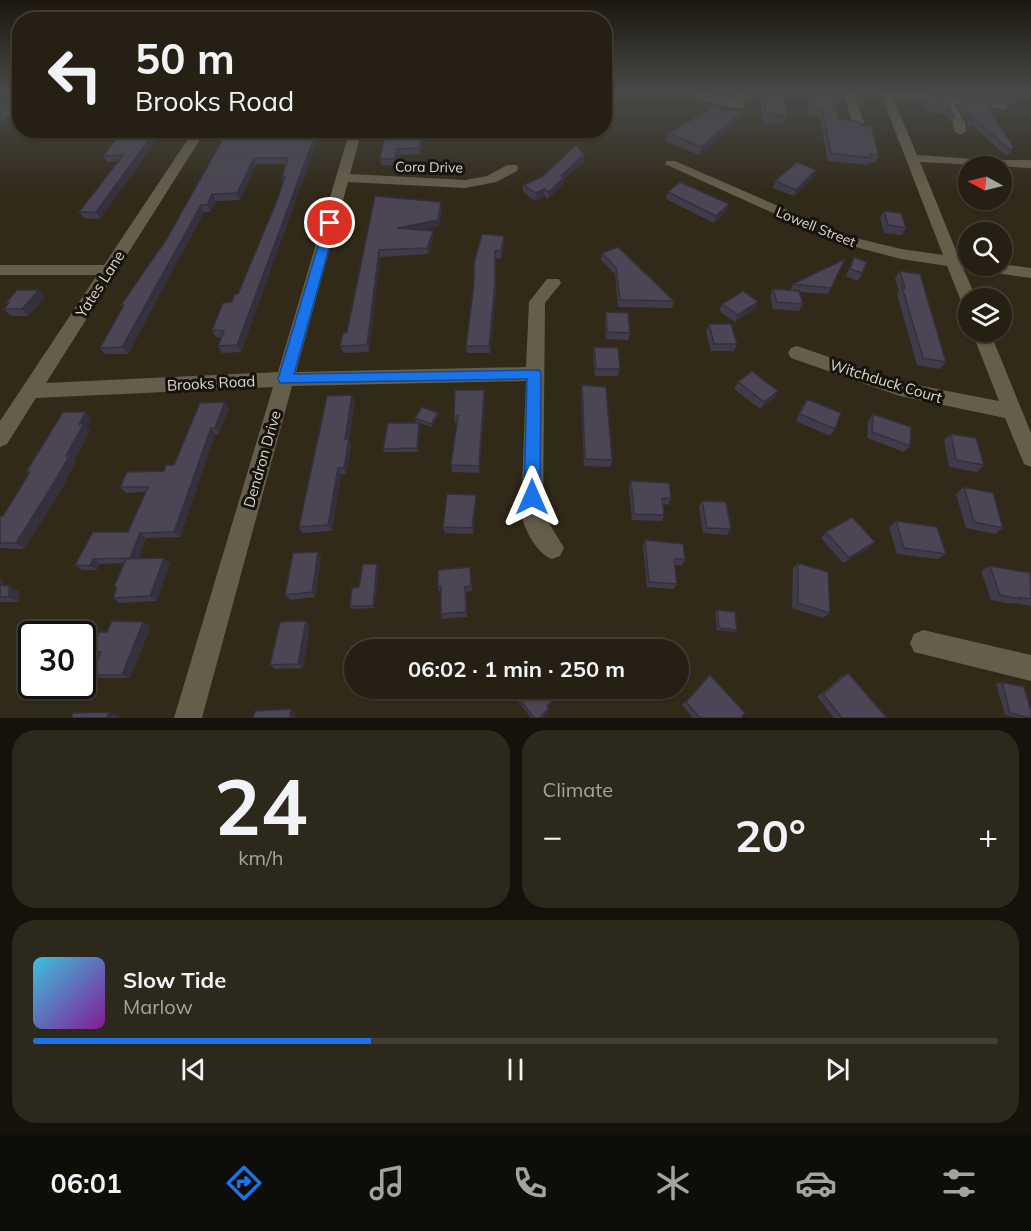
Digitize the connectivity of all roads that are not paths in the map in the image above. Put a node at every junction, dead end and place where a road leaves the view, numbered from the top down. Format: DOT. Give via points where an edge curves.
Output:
graph roads {
  1 [pos="898,127"];
  2 [pos="960,127"];
  3 [pos="960,131"];
  4 [pos="195,138"];
  5 [pos="354,138"];
  6 [pos="912,158"];
  7 [pos="671,164"];
  8 [pos="1031,164"];
  9 [pos="512,168"];
  10 [pos="343,178"];
  11 [pos="953,262"];
  12 [pos="958,263"];
  13 [pos="0,270"];
  14 [pos="108,270"];
  15 [pos="1012,270"];
  16 [pos="1031,273"];
  17 [pos="553,283"];
  18 [pos="963,288"];
  19 [pos="985,342"];
  20 [pos="796,353"];
  21 [pos="534,374"];
  22 [pos="285,379"];
  23 [pos="31,391"];
  24 [pos="1012,411"];
  25 [pos="0,438"];
  26 [pos="1031,458"];
  27 [pos="552,548"];
  28 [pos="923,644"];
  29 [pos="1031,668"];
  30 [pos="188,718"];
  1 -- 6 [label="street"];
  2 -- 3 [label="street"];
  4 -- 14 [label="street, Yates Lane"];
  5 -- 10 [label="street, Dendron Drive"];
  6 -- 8 [label="street"];
  6 -- 11 [label="street"];
  7 -- 11 [label="street, Lowell Street" via="842,239"];
  9 -- 10 [label="street, Cora Drive" via="491,179 465,184"];
  10 -- 22 [label="street, Dendron Drive"];
  11 -- 12 [label="street, Lowell Street"];
  11 -- 18 [label="street"];
  13 -- 14 [label="street"];
  14 -- 23 [label="street, Yates Lane"];
  15 -- 16 [label="street"];
  17 -- 21 [label="street" via="537,302"];
  19 -- 24 [label="street"];
  20 -- 24 [label="street, Witchduck Court" via="900,389"];
  21 -- 22 [label="street, Brooks Road"];
  21 -- 27 [label="street" via="532,513"];
  22 -- 23 [label="street, Brooks Road"];
  22 -- 30 [label="street, Dendron Drive"];
  23 -- 25 [label="street, Yates Lane"];
  24 -- 26 [label="street"];
  28 -- 29 [label="street"];
}
